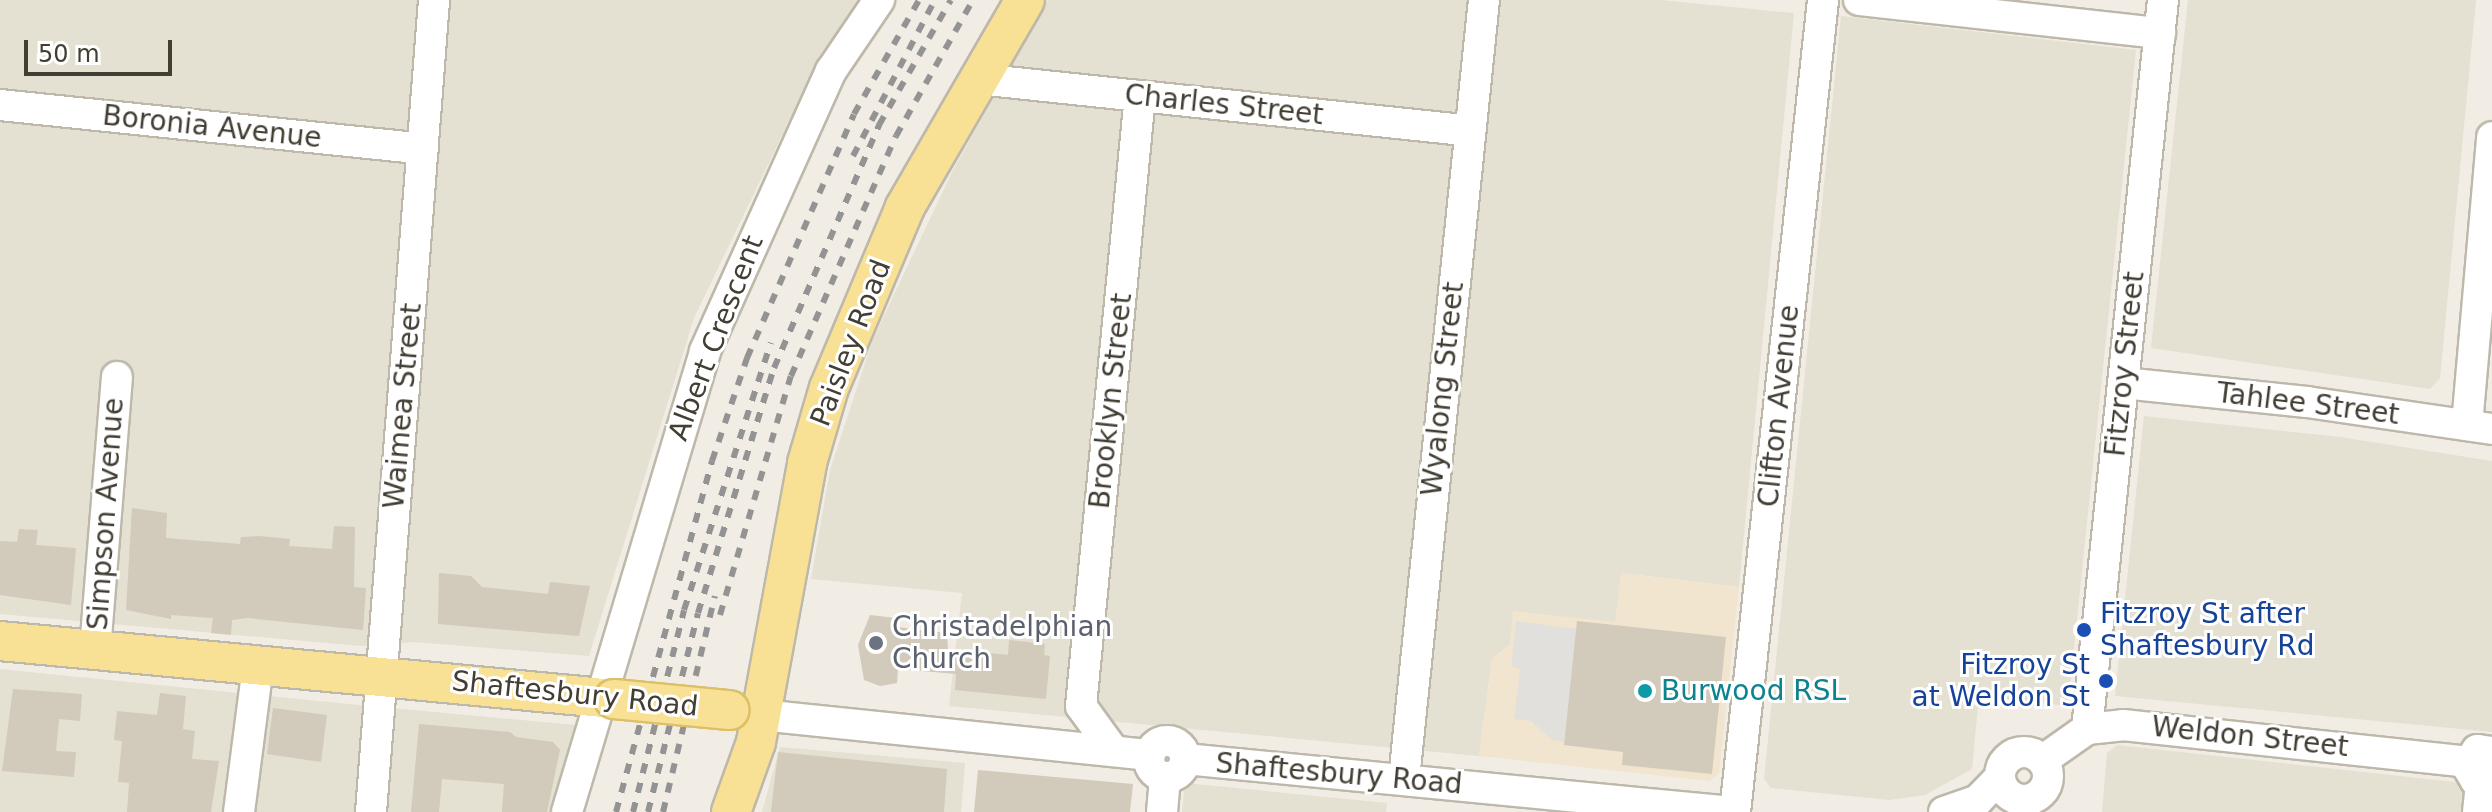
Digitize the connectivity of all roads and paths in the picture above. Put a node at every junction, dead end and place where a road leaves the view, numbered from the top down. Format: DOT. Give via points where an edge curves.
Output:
graph roads {
  1 [pos="434,0"];
  2 [pos="879,0"];
  3 [pos="1025,0"];
  4 [pos="1484,0"];
  5 [pos="1823,0"];
  6 [pos="1859,0"];
  7 [pos="2163,0"];
  8 [pos="2160,33"];
  9 [pos="978,79"];
  10 [pos="1140,96"];
  11 [pos="0,105"];
  12 [pos="1469,131"];
  13 [pos="423,149"];
  14 [pos="2491,153"];
  15 [pos="117,377"];
  16 [pos="2123,383"];
  17 [pos="2479,427"];
  18 [pos="0,641"];
  19 [pos="95,650"];
  20 [pos="258,665"];
  21 [pos="384,676"];
  22 [pos="608,698"];
  23 [pos="1081,706"];
  24 [pos="745,712"];
  25 [pos="2087,729"];
  26 [pos="1035,743"];
  27 [pos="1113,750"];
  28 [pos="2043,760"];
  29 [pos="1167,764"];
  30 [pos="2482,777"];
  31 [pos="1404,779"];
  32 [pos="2023,797"];
  33 [pos="1582,804"];
  34 [pos="239,812"];
  35 [pos="371,812"];
  36 [pos="567,812"];
  37 [pos="731,812"];
  38 [pos="1162,812"];
  39 [pos="1734,812"];
  40 [pos="1944,812"];
  41 [pos="1990,812"];
  1 -- 13 [label="street, Waimea Street"];
  2 -- 22 [label="street, Albert Crescent" via="831,71 705,351"];
  3 -- 9 [label="main road, Paisley Road"];
  4 -- 12 [label="street, Wyalong Street"];
  5 -- 39 [label="street, Clifton Avenue"];
  6 -- 8 [label="street"];
  7 -- 8 [label="street, Fitzroy Street"];
  8 -- 16 [label="street, Fitzroy Street"];
  9 -- 10 [label="street, Charles Street"];
  9 -- 24 [label="main road, Paisley Road" via="905,207 829,388"];
  10 -- 12 [label="street, Charles Street"];
  10 -- 23 [label="street, Brooklyn Street"];
  11 -- 13 [label="street, Boronia Avenue"];
  12 -- 31 [label="street, Wyalong Street"];
  13 -- 21 [label="street, Waimea Street"];
  14 -- 17 [label="street"];
  15 -- 19 [label="street, Simpson Avenue"];
  16 -- 17 [label="street, Tahlee Street"];
  16 -- 25 [label="street, Fitzroy Street"];
  18 -- 19 [label="main road, Shaftesbury Road"];
  19 -- 20 [label="main road, Shaftesbury Road"];
  20 -- 21 [label="main road, Shaftesbury Road"];
  20 -- 34 [label="street"];
  21 -- 22 [label="main road, Shaftesbury Road"];
  21 -- 35 [label="street, Waimea Street"];
  22 -- 24 [label="main road, Shaftesbury Road, bridge"];
  22 -- 36 [label="street, Albert Crescent"];
  23 -- 26 [label="street" via="1063,727"];
  23 -- 27 [label="street"];
  24 -- 26 [label="street, Shaftesbury Road"];
  24 -- 37 [label="main road, Paisley Road"];
  25 -- 28 [label="street"];
  25 -- 30 [label="street, Weldon Street" via="2137,725"];
  26 -- 27 [label="street, Shaftesbury Road"];
  27 -- 29 [label="street, Shaftesbury Road"];
  28 -- 32 [label="street" via="2048,782"];
  28 -- 32 [label="street" via="2030,752 2003,763"];
  29 -- 31 [label="street, Shaftesbury Road"];
  29 -- 38 [label="street"];
  31 -- 33 [label="street, Shaftesbury Road"];
  32 -- 40 [label="street" via="1978,800"];
  32 -- 41 [label="street"];
  33 -- 39 [label="street, Shaftesbury Road"];
}
